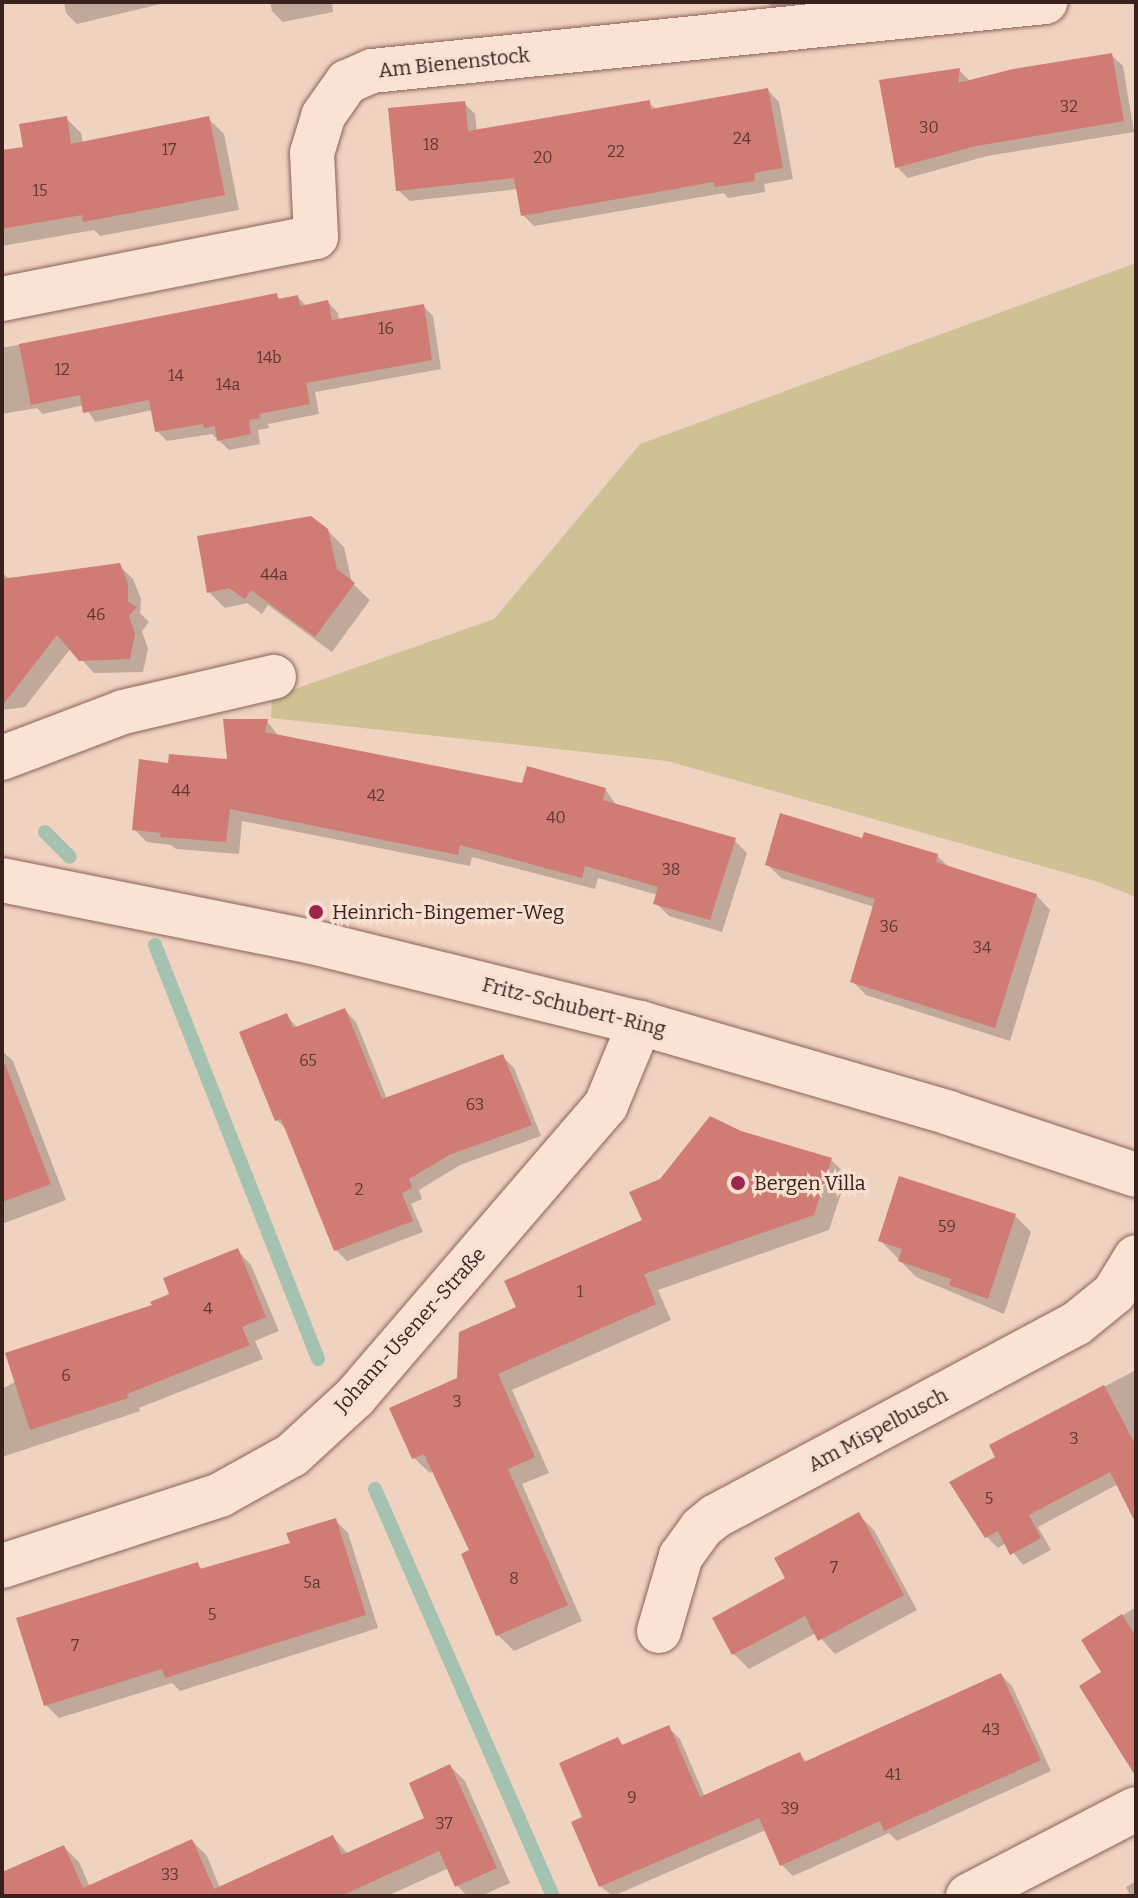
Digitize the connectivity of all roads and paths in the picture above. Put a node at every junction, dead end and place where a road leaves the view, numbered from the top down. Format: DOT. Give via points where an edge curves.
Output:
graph roads {
  1 [pos="1045,2"];
  2 [pos="2,299"];
  3 [pos="274,677"];
  4 [pos="2,758"];
  5 [pos="2,880"];
  6 [pos="640,1023"];
  7 [pos="1136,1175"];
  8 [pos="1136,1257"];
  9 [pos="2,1566"];
  10 [pos="659,1631"];
  11 [pos="1136,1809"];
  12 [pos="968,1896"];
  1 -- 2 [label="street, Am Bienenstock" via="372,71 335,93 323,116 312,153 316,237"];
  3 -- 4 [label="street" via="123,712"];
  5 -- 6 [label="street, Fritz-Schubert-Ring" via="312,942"];
  6 -- 7 [label="street, Fritz-Schubert-Ring" via="949,1113"];
  6 -- 9 [label="street, Johann-Usener-Straße" via="606,1105 355,1397 292,1455 220,1495"];
  8 -- 10 [label="street, Am Mispelbusch" via="1114,1293 1076,1324 716,1516 681,1556"];
  11 -- 12 [label="street"];
}
